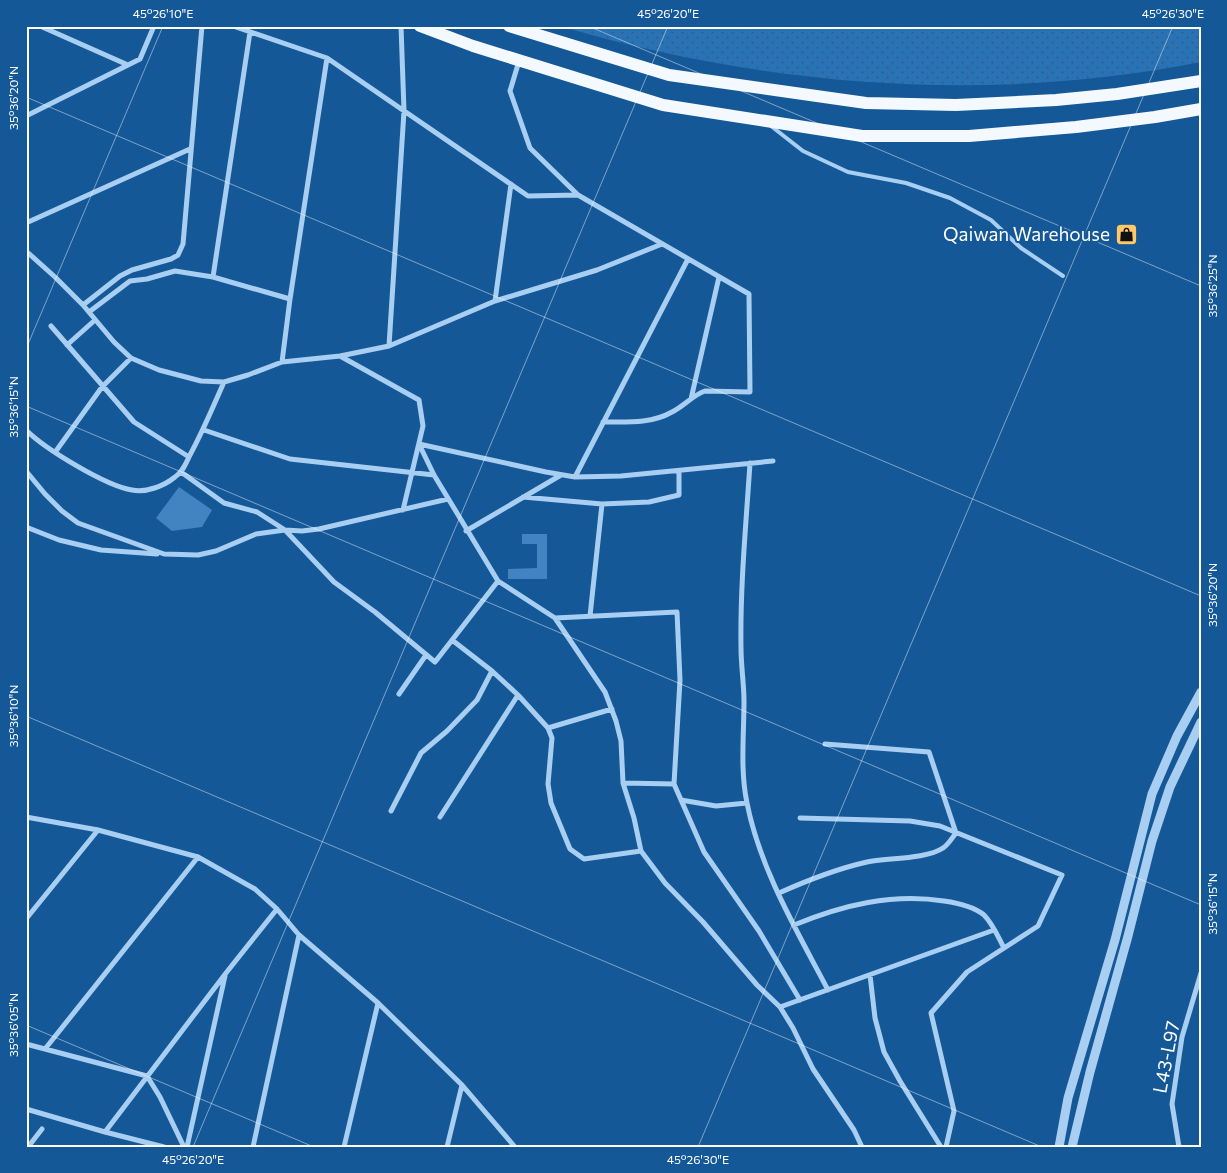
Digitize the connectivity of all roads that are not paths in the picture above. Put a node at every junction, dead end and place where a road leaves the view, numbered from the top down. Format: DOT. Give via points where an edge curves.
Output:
graph roads {
  1 [pos="40,26"];
  2 [pos="154,26"];
  3 [pos="202,26"];
  4 [pos="233,26"];
  5 [pos="401,26"];
  6 [pos="420,26"];
  7 [pos="509,26"];
  8 [pos="250,32"];
  9 [pos="327,58"];
  10 [pos="519,60"];
  11 [pos="128,65"];
  12 [pos="1201,81"];
  13 [pos="1201,109"];
  14 [pos="404,111"];
  15 [pos="26,116"];
  16 [pos="763,120"];
  17 [pos="190,149"];
  18 [pos="511,184"];
  19 [pos="578,196"];
  20 [pos="26,223"];
  21 [pos="662,244"];
  22 [pos="26,252"];
  23 [pos="688,259"];
  24 [pos="1063,276"];
  25 [pos="213,277"];
  26 [pos="719,277"];
  27 [pos="290,299"];
  28 [pos="495,301"];
  29 [pos="83,305"];
  30 [pos="88,312"];
  31 [pos="95,320"];
  32 [pos="51,326"];
  33 [pos="67,345"];
  34 [pos="389,346"];
  35 [pos="340,356"];
  36 [pos="132,358"];
  37 [pos="282,362"];
  38 [pos="224,382"];
  39 [pos="102,387"];
  40 [pos="691,399"];
  41 [pos="603,422"];
  42 [pos="26,430"];
  43 [pos="204,430"];
  44 [pos="419,444"];
  45 [pos="56,451"];
  46 [pos="189,457"];
  47 [pos="773,461"];
  48 [pos="750,463"];
  49 [pos="26,471"];
  50 [pos="679,471"];
  51 [pos="180,472"];
  52 [pos="412,472"];
  53 [pos="434,474"];
  54 [pos="562,475"];
  55 [pos="575,477"];
  56 [pos="523,497"];
  57 [pos="448,499"];
  58 [pos="602,504"];
  59 [pos="403,510"];
  60 [pos="26,527"];
  61 [pos="285,530"];
  62 [pos="466,531"];
  63 [pos="164,554"];
  64 [pos="498,581"];
  65 [pos="590,616"];
  66 [pos="555,618"];
  67 [pos="452,640"];
  68 [pos="426,655"];
  69 [pos="492,671"];
  70 [pos="1201,692"];
  71 [pos="399,694"];
  72 [pos="518,695"];
  73 [pos="612,709"];
  74 [pos="1201,722"];
  75 [pos="548,728"];
  76 [pos="825,744"];
  77 [pos="623,783"];
  78 [pos="674,784"];
  79 [pos="681,800"];
  80 [pos="746,803"];
  81 [pos="391,811"];
  82 [pos="26,817"];
  83 [pos="440,817"];
  84 [pos="800,818"];
  85 [pos="98,830"];
  86 [pos="956,833"];
  87 [pos="641,852"];
  88 [pos="198,857"];
  89 [pos="779,893"];
  90 [pos="277,909"];
  91 [pos="26,919"];
  92 [pos="794,925"];
  93 [pos="994,930"];
  94 [pos="299,935"];
  95 [pos="1004,948"];
  96 [pos="226,973"];
  97 [pos="1201,973"];
  98 [pos="870,975"];
  99 [pos="828,990"];
  100 [pos="800,1000"];
  101 [pos="378,1003"];
  102 [pos="780,1007"];
  103 [pos="26,1044"];
  104 [pos="45,1049"];
  105 [pos="1081,1052"];
  106 [pos="1094,1055"];
  107 [pos="147,1076"];
  108 [pos="462,1086"];
  109 [pos="26,1109"];
  110 [pos="42,1129"];
  111 [pos="105,1132"];
  112 [pos="28,1147"];
  113 [pos="164,1147"];
  114 [pos="186,1147"];
  115 [pos="253,1147"];
  116 [pos="344,1147"];
  117 [pos="447,1147"];
  118 [pos="515,1147"];
  119 [pos="862,1147"];
  120 [pos="941,1147"];
  121 [pos="946,1147"];
  122 [pos="1059,1147"];
  123 [pos="1072,1147"];
  124 [pos="1179,1147"];
  1 -- 11 [label="street"];
  2 -- 11 [label="street" via="140,59"];
  3 -- 17 [label="street"];
  4 -- 8 [label="street"];
  5 -- 14 [label="street"];
  6 -- 10 [label="main road"];
  7 -- 12 [label="main road" via="669,75 866,103 956,105 1056,100"];
  8 -- 9 [label="street"];
  8 -- 25 [label="street"];
  9 -- 14 [label="street"];
  9 -- 27 [label="street"];
  10 -- 16 [label="main road" via="663,105"];
  10 -- 19 [label="street" via="510,91 530,148"];
  11 -- 15 [label="street"];
  13 -- 16 [label="main road" via="1086,126 968,136 862,136"];
  14 -- 18 [label="street"];
  14 -- 34 [label="street"];
  16 -- 24 [label="lane" via="803,151 848,172 906,183 950,198 991,220 1021,248"];
  17 -- 20 [label="street"];
  17 -- 29 [label="street" via="183,244 178,255 120,276"];
  18 -- 19 [label="street" via="528,196"];
  18 -- 28 [label="street"];
  19 -- 21 [label="street"];
  21 -- 23 [label="street"];
  21 -- 28 [label="street" via="597,270"];
  22 -- 29 [label="street"];
  23 -- 26 [label="street"];
  23 -- 41 [label="street"];
  25 -- 27 [label="street"];
  25 -- 30 [label="street" via="175,271 130,281"];
  26 -- 40 [label="street"];
  26 -- 40 [label="street" via="749,294 750,392 705,391"];
  27 -- 37 [label="street"];
  28 -- 34 [label="street"];
  29 -- 30 [label="street"];
  30 -- 31 [label="street"];
  31 -- 33 [label="street"];
  31 -- 36 [label="street"];
  32 -- 33 [label="street"];
  33 -- 39 [label="street"];
  34 -- 35 [label="street"];
  35 -- 37 [label="street"];
  35 -- 44 [label="street" via="419,400 423,426"];
  36 -- 38 [label="street" via="159,370 201,381"];
  36 -- 39 [label="street"];
  37 -- 38 [label="street"];
  38 -- 43 [label="street"];
  39 -- 45 [label="street"];
  39 -- 46 [label="street" via="134,422"];
  40 -- 41 [label="street" via="658,418"];
  41 -- 55 [label="street"];
  42 -- 45 [label="street"];
  43 -- 46 [label="street"];
  43 -- 52 [label="street" via="290,459"];
  44 -- 52 [label="street"];
  44 -- 53 [label="street"];
  44 -- 54 [label="street"];
  45 -- 51 [label="street" via="91,474 133,491 160,486"];
  46 -- 51 [label="street"];
  47 -- 48 [label="street"];
  48 -- 50 [label="street"];
  48 -- 80 [label="street" via="741,640"];
  49 -- 63 [label="street" via="45,494 78,523"];
  50 -- 55 [label="street"];
  50 -- 58 [label="street" via="679,495 649,502"];
  51 -- 61 [label="street" via="224,503 257,512"];
  52 -- 53 [label="street"];
  52 -- 59 [label="street"];
  53 -- 57 [label="street"];
  54 -- 55 [label="street"];
  54 -- 56 [label="street"];
  56 -- 58 [label="street"];
  56 -- 62 [label="street"];
  57 -- 59 [label="street"];
  57 -- 62 [label="street"];
  58 -- 65 [label="street"];
  59 -- 61 [label="street" via="319,529"];
  60 -- 63 [label="street" via="59,540 101,550"];
  61 -- 63 [label="street" via="256,534 198,555"];
  61 -- 68 [label="street" via="334,582"];
  62 -- 64 [label="street"];
  64 -- 66 [label="street"];
  64 -- 67 [label="street"];
  65 -- 66 [label="street"];
  65 -- 78 [label="street" via="677,612 680,680"];
  66 -- 73 [label="street" via="601,685"];
  67 -- 68 [label="street" via="435,662"];
  67 -- 69 [label="street"];
  68 -- 71 [label="street"];
  69 -- 72 [label="street"];
  69 -- 81 [label="street" via="477,700 421,753"];
  70 -- 105 [label="street" via="1177,736 1152,794"];
  72 -- 75 [label="street"];
  72 -- 83 [label="street"];
  73 -- 75 [label="street"];
  73 -- 77 [label="street" via="621,742"];
  74 -- 106 [label="street" via="1170,787 1152,841"];
  75 -- 87 [label="street" via="552,738 548,784 551,803 570,849 584,859"];
  76 -- 86 [label="street" via="929,752"];
  77 -- 78 [label="street"];
  77 -- 87 [label="street"];
  78 -- 79 [label="street"];
  79 -- 80 [label="street" via="716,806"];
  79 -- 100 [label="street" via="704,852 759,931"];
  80 -- 89 [label="street" via="762,855"];
  82 -- 85 [label="street"];
  84 -- 86 [label="street" via="910,821 940,826"];
  85 -- 88 [label="street"];
  85 -- 91 [label="street"];
  86 -- 89 [label="street" via="944,848 931,853 834,870"];
  86 -- 95 [label="street" via="1062,875 1038,926"];
  87 -- 102 [label="street" via="665,883"];
  88 -- 90 [label="street" via="255,889"];
  88 -- 104 [label="street"];
  89 -- 92 [label="street"];
  90 -- 94 [label="street"];
  90 -- 96 [label="street"];
  92 -- 93 [label="street" via="849,906 912,897 973,908 989,921"];
  92 -- 99 [label="street"];
  93 -- 95 [label="street"];
  93 -- 98 [label="street"];
  94 -- 101 [label="street"];
  94 -- 115 [label="street"];
  95 -- 121 [label="street" via="967,972 931,1013 954,1111"];
  96 -- 107 [label="street"];
  96 -- 114 [label="street"];
  97 -- 124 [label="street, L43-L97" via="1182,1037 1172,1104"];
  98 -- 99 [label="street"];
  98 -- 120 [label="street" via="875,1018 884,1052"];
  99 -- 100 [label="street"];
  100 -- 102 [label="street"];
  101 -- 108 [label="street"];
  101 -- 116 [label="street"];
  102 -- 119 [label="street" via="813,1069"];
  103 -- 104 [label="street"];
  104 -- 107 [label="street"];
  105 -- 106 [label="street"];
  105 -- 122 [label="street"];
  106 -- 123 [label="street"];
  107 -- 111 [label="street"];
  107 -- 114 [label="street"];
  108 -- 117 [label="street"];
  108 -- 118 [label="street"];
  109 -- 111 [label="street"];
  110 -- 112 [label="street"];
  111 -- 113 [label="street"];
}
